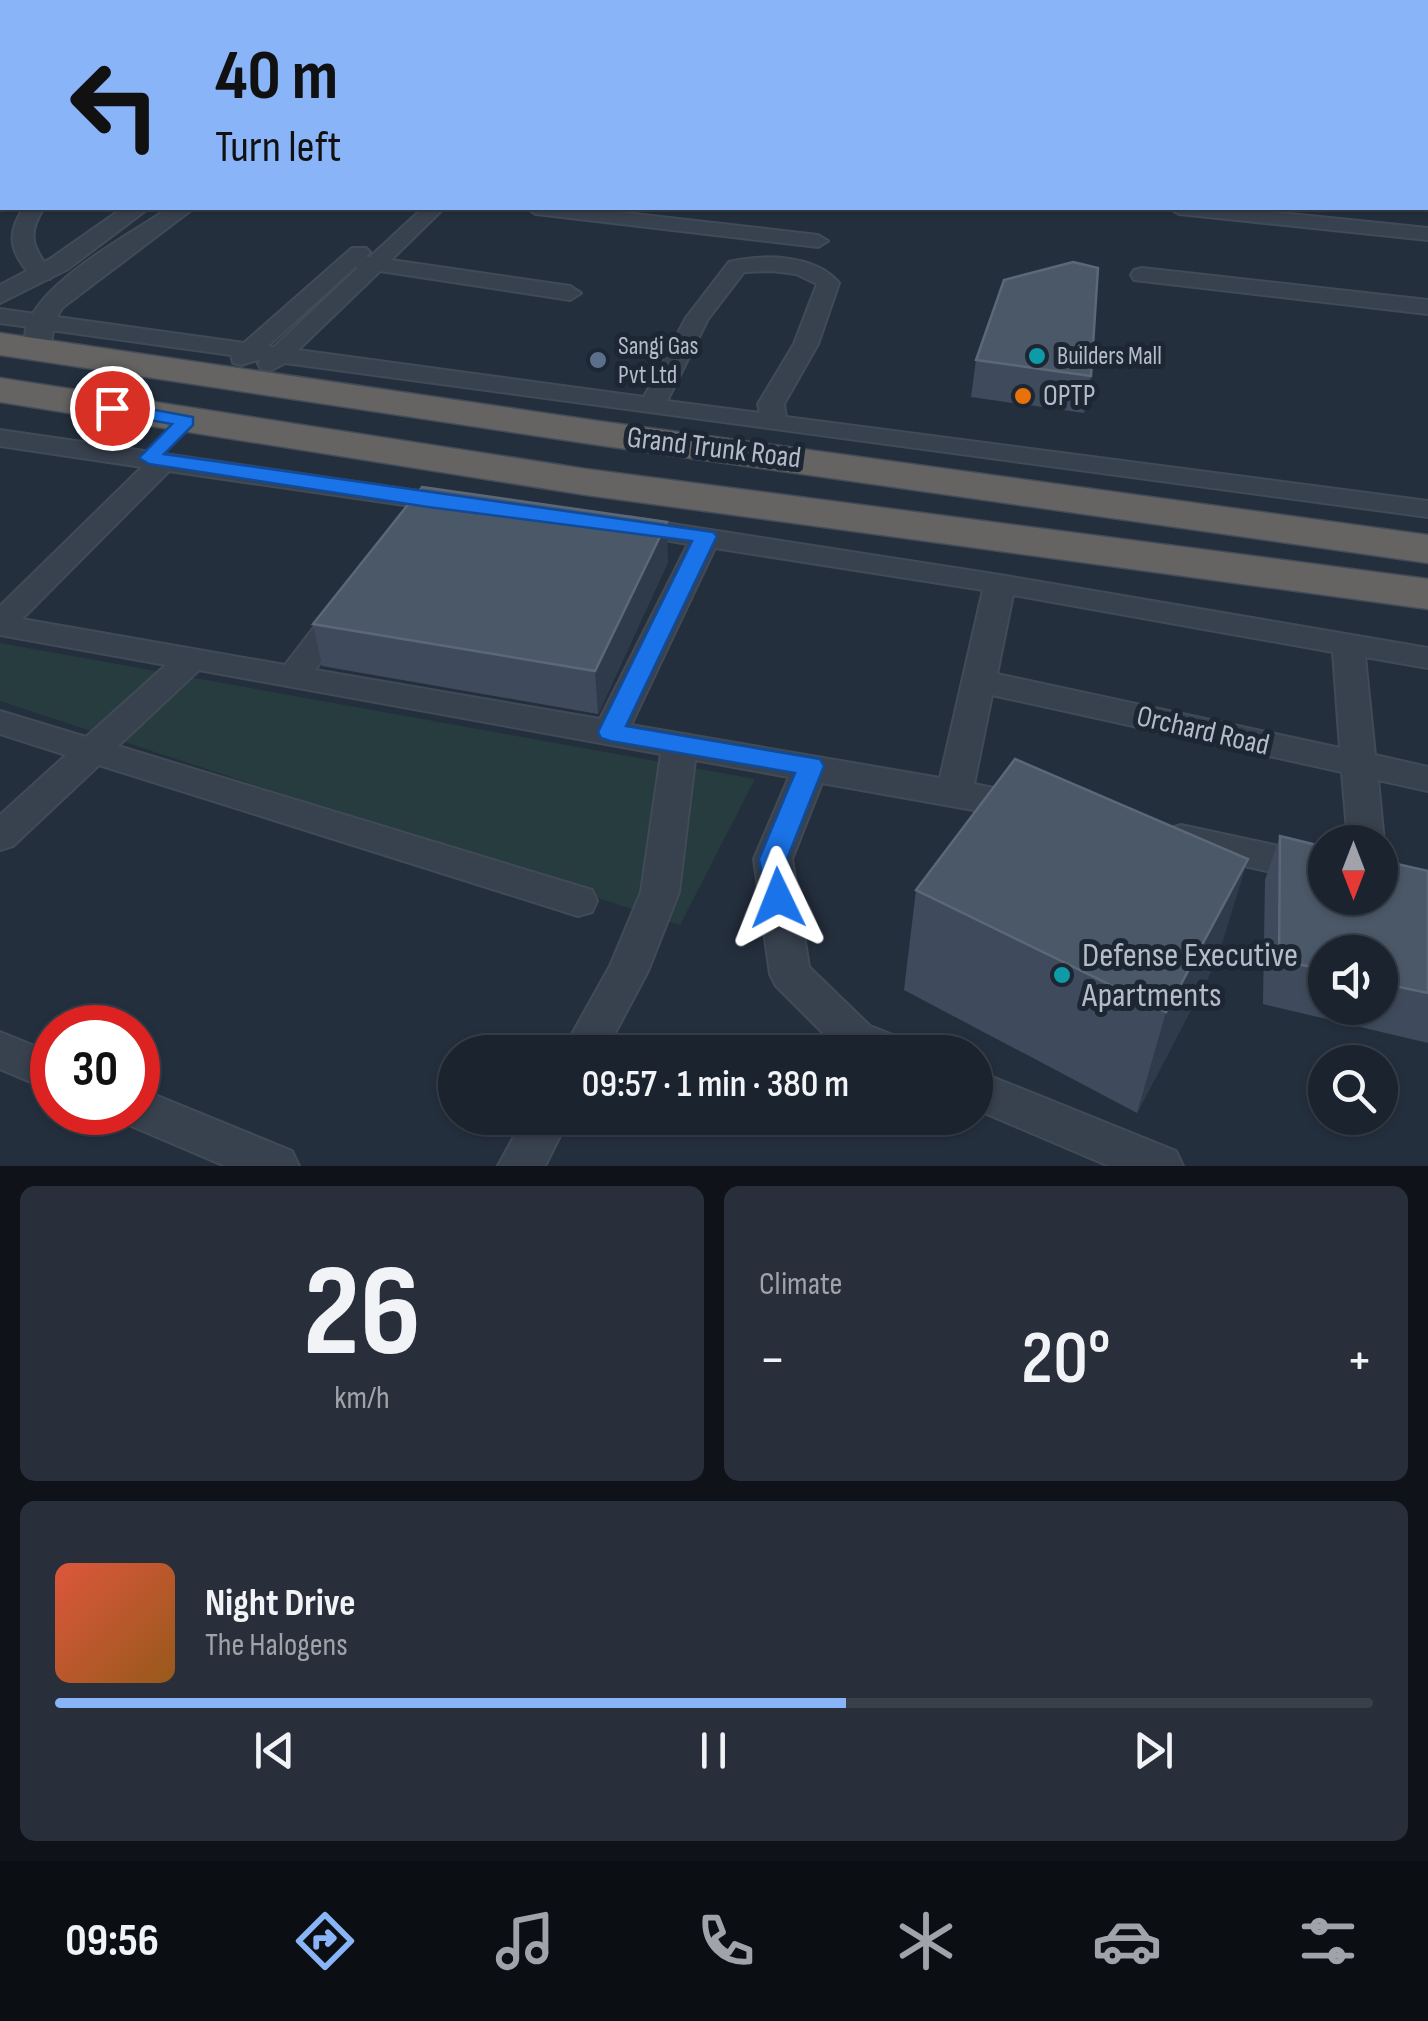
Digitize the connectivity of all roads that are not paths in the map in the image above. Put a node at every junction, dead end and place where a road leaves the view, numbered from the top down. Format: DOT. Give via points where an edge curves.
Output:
graph roads {
  1 [pos="33,210"];
  2 [pos="134,210"];
  3 [pos="180,210"];
  4 [pos="406,210"];
  5 [pos="432,210"];
  6 [pos="553,210"];
  7 [pos="1199,210"];
  8 [pos="1428,234"];
  9 [pos="818,241"];
  10 [pos="350,260"];
  11 [pos="376,264"];
  12 [pos="1142,276"];
  13 [pos="37,277"];
  14 [pos="69,286"];
  15 [pos="570,293"];
  16 [pos="0,295"];
  17 [pos="1428,306"];
  18 [pos="0,316"];
  19 [pos="20,341"];
  20 [pos="252,365"];
  21 [pos="0,371"];
  22 [pos="0,390"];
  23 [pos="652,406"];
  24 [pos="186,421"];
  25 [pos="774,423"];
  26 [pos="598,433"];
  27 [pos="0,438"];
  28 [pos="156,460"];
  29 [pos="938,462"];
  30 [pos="586,482"];
  31 [pos="428,501"];
  32 [pos="488,508"];
  33 [pos="1428,509"];
  34 [pos="607,524"];
  35 [pos="406,530"];
  36 [pos="706,536"];
  37 [pos="1428,549"];
  38 [pos="1000,584"];
  39 [pos="360,588"];
  40 [pos="1428,594"];
  41 [pos="0,625"];
  42 [pos="1348,644"];
  43 [pos="192,658"];
  44 [pos="1428,658"];
  45 [pos="293,676"];
  46 [pos="979,681"];
  47 [pos="0,722"];
  48 [pos="610,732"];
  49 [pos="680,744"];
  50 [pos="92,753"];
  51 [pos="811,766"];
  52 [pos="1362,767"];
  53 [pos="1428,779"];
  54 [pos="954,791"];
  55 [pos="1052,812"];
  56 [pos="1365,825"];
  57 [pos="1150,832"];
  58 [pos="0,836"];
  59 [pos="1308,866"];
  60 [pos="578,901"];
  61 [pos="592,1035"];
  62 [pos="852,1035"];
  63 [pos="0,1050"];
  64 [pos="30,1063"];
  65 [pos="993,1096"];
  66 [pos="160,1117"];
  67 [pos="537,1135"];
  68 [pos="276,1166"];
  69 [pos="520,1166"];
  70 [pos="1160,1166"];
  1 -- 13 [label="street" via="19,242"];
  2 -- 13 [label="street"];
  3 -- 14 [label="street"];
  4 -- 10 [label="street"];
  5 -- 11 [label="street"];
  6 -- 9 [label="street"];
  7 -- 8 [label="street"];
  10 -- 11 [label="street"];
  10 -- 20 [label="street"];
  11 -- 15 [label="street"];
  11 -- 20 [label="street"];
  12 -- 17 [label="street"];
  13 -- 14 [label="street"];
  13 -- 16 [label="street"];
  14 -- 19 [label="street"];
  18 -- 19 [label="street"];
  19 -- 20 [label="highway, Grand Trunk Road"];
  19 -- 21 [label="highway" via="177,377 182,385 160,392"];
  20 -- 23 [label="street"];
  20 -- 26 [label="highway, Grand Trunk Road"];
  22 -- 24 [label="highway, Grand Trunk Road"];
  23 -- 25 [label="street"];
  23 -- 25 [label="street" via="697,318 737,267 815,272 828,283 806,344 771,404"];
  24 -- 28 [label="street"];
  24 -- 30 [label="highway, Grand Trunk Road"];
  25 -- 29 [label="street"];
  26 -- 29 [label="highway, Grand Trunk Road"];
  26 -- 30 [label="highway" via="504,428 290,394 274,395 263,405 281,415 501,452"];
  27 -- 28 [label="street"];
  28 -- 31 [label="street"];
  28 -- 41 [label="street"];
  29 -- 33 [label="street"];
  29 -- 37 [label="highway, Grand Trunk Road"];
  30 -- 40 [label="highway, Grand Trunk Road"];
  31 -- 32 [label="street"];
  31 -- 35 [label="street"];
  34 -- 36 [label="street"];
  36 -- 38 [label="street"];
  36 -- 48 [label="street"];
  38 -- 42 [label="street"];
  38 -- 46 [label="street"];
  39 -- 45 [label="street"];
  41 -- 43 [label="street"];
  42 -- 44 [label="street"];
  42 -- 52 [label="street"];
  43 -- 45 [label="street"];
  43 -- 50 [label="street"];
  45 -- 48 [label="street"];
  46 -- 52 [label="street, Orchard Road"];
  46 -- 54 [label="street"];
  47 -- 50 [label="street"];
  48 -- 49 [label="street"];
  49 -- 51 [label="street"];
  49 -- 61 [label="street" via="660,892"];
  50 -- 58 [label="street"];
  50 -- 60 [label="street"];
  51 -- 54 [label="street"];
  51 -- 62 [label="street" via="773,859 790,974"];
  52 -- 53 [label="street, Orchard Road"];
  52 -- 56 [label="street"];
  54 -- 55 [label="street"];
  57 -- 59 [label="street"];
  63 -- 64 [label="street"];
  65 -- 70 [label="street"];
  66 -- 68 [label="street"];
  67 -- 69 [label="street"];
}
